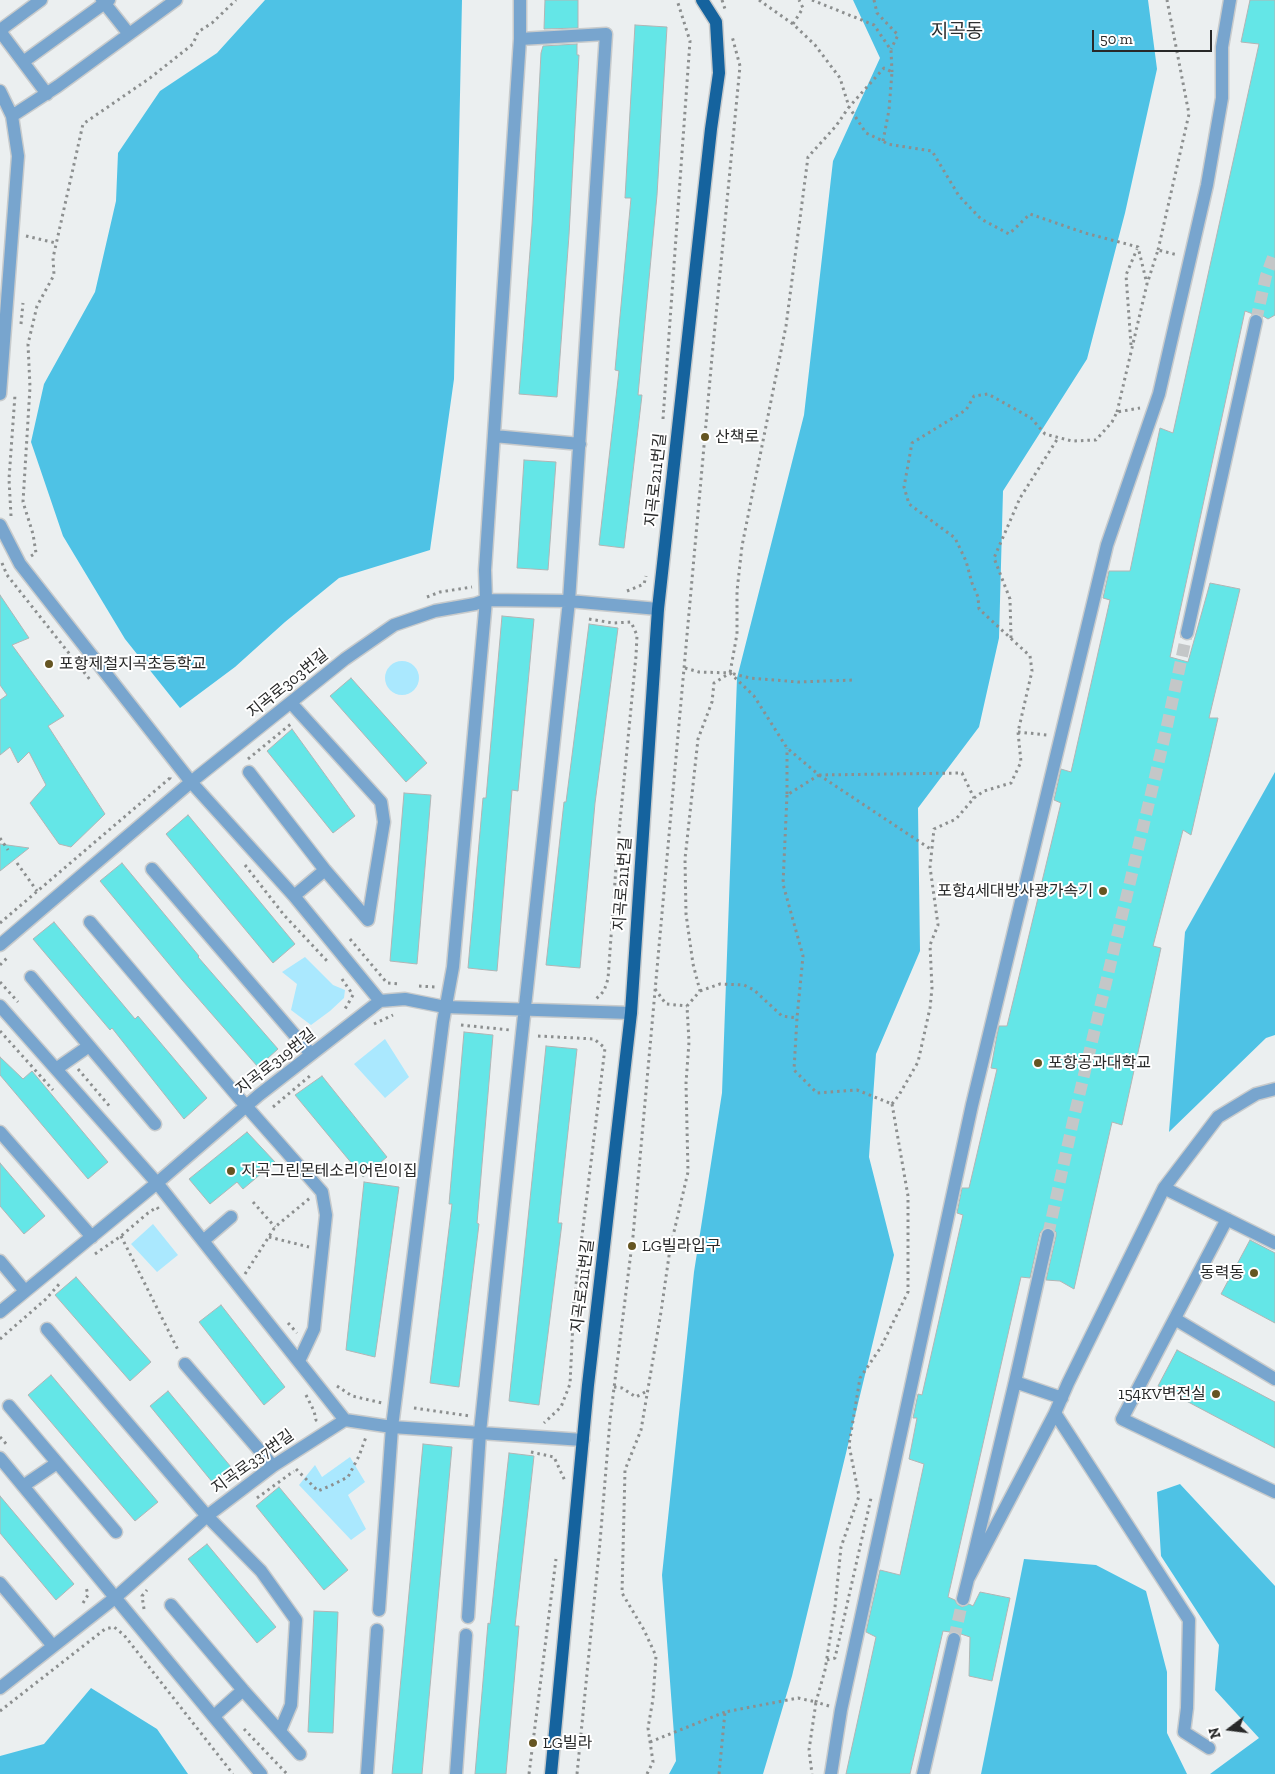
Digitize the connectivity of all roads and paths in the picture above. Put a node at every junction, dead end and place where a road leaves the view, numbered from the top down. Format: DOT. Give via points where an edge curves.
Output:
graph roads {
  1 [pos="40,0"];
  2 [pos="176,0"];
  3 [pos="236,0"];
  4 [pos="520,0"];
  5 [pos="677,0"];
  6 [pos="702,0"];
  7 [pos="722,0"];
  8 [pos="759,0"];
  9 [pos="798,0"];
  10 [pos="812,0"];
  11 [pos="874,0"];
  12 [pos="1167,0"];
  13 [pos="1230,0"];
  14 [pos="105,1"];
  15 [pos="727,16"];
  16 [pos="793,24"];
  17 [pos="731,32"];
  18 [pos="129,34"];
  19 [pos="520,39"];
  20 [pos="891,50"];
  21 [pos="23,62"];
  22 [pos="892,72"];
  23 [pos="0,91"];
  24 [pos="47,94"];
  25 [pos="849,107"];
  26 [pos="12,116"];
  27 [pos="883,141"];
  28 [pos="56,243"];
  29 [pos="26,245"];
  30 [pos="1138,247"];
  31 [pos="1158,250"];
  32 [pos="1190,258"];
  33 [pos="1146,284"];
  34 [pos="23,299"];
  35 [pos="1256,321"];
  36 [pos="21,327"];
  37 [pos="2,339"];
  38 [pos="1132,348"];
  39 [pos="16,392"];
  40 [pos="0,394"];
  41 [pos="1155,405"];
  42 [pos="1117,412"];
  43 [pos="662,427"];
  44 [pos="494,436"];
  45 [pos="1058,438"];
  46 [pos="580,444"];
  47 [pos="11,517"];
  48 [pos="0,525"];
  49 [pos="27,549"];
  50 [pos="648,570"];
  51 [pos="623,593"];
  52 [pos="486,600"];
  53 [pos="569,601"];
  54 [pos="658,609"];
  55 [pos="589,619"];
  56 [pos="1187,633"];
  57 [pos="1011,638"];
  58 [pos="685,668"];
  59 [pos="730,673"];
  60 [pos="854,680"];
  61 [pos="291,703"];
  62 [pos="294,721"];
  63 [pos="1018,732"];
  64 [pos="1060,737"];
  65 [pos="787,748"];
  66 [pos="249,772"];
  67 [pos="818,775"];
  68 [pos="170,778"];
  69 [pos="191,782"];
  70 [pos="787,795"];
  71 [pos="974,798"];
  72 [pos="0,838"];
  73 [pos="8,850"];
  74 [pos="932,850"];
  75 [pos="17,863"];
  76 [pos="152,869"];
  77 [pos="325,870"];
  78 [pos="37,890"];
  79 [pos="294,896"];
  80 [pos="284,915"];
  81 [pos="90,922"];
  82 [pos="0,923"];
  83 [pos="0,945"];
  84 [pos="330,964"];
  85 [pos="31,976"];
  86 [pos="340,976"];
  87 [pos="655,989"];
  88 [pos="700,990"];
  89 [pos="595,1000"];
  90 [pos="380,1001"];
  91 [pos="0,1006"];
  92 [pos="687,1006"];
  93 [pos="445,1007"];
  94 [pos="524,1010"];
  95 [pos="631,1013"];
  96 [pos="339,1014"];
  97 [pos="797,1018"];
  98 [pos="461,1025"];
  99 [pos="510,1030"];
  100 [pos="538,1036"];
  101 [pos="89,1046"];
  102 [pos="311,1054"];
  103 [pos="56,1069"];
  104 [pos="1275,1089"];
  105 [pos="892,1104"];
  106 [pos="246,1106"];
  107 [pos="155,1124"];
  108 [pos="0,1132"];
  109 [pos="158,1183"];
  110 [pos="1164,1188"];
  111 [pos="320,1190"];
  112 [pos="253,1202"];
  113 [pos="163,1215"];
  114 [pos="231,1217"];
  115 [pos="1227,1219"];
  116 [pos="275,1227"];
  117 [pos="1048,1235"];
  118 [pos="121,1236"];
  119 [pos="92,1237"];
  120 [pos="269,1237"];
  121 [pos="203,1240"];
  122 [pos="1275,1243"];
  123 [pos="322,1250"];
  124 [pos="92,1256"];
  125 [pos="0,1261"];
  126 [pos="245,1274"];
  127 [pos="65,1278"];
  128 [pos="25,1291"];
  129 [pos="0,1312"];
  130 [pos="1175,1319"];
  131 [pos="47,1328"];
  132 [pos="0,1339"];
  133 [pos="299,1361"];
  134 [pos="184,1364"];
  135 [pos="1275,1378"];
  136 [pos="1015,1382"];
  137 [pos="337,1385"];
  138 [pos="614,1387"];
  139 [pos="300,1388"];
  140 [pos="648,1391"];
  141 [pos="1062,1398"];
  142 [pos="382,1403"];
  143 [pos="9,1406"];
  144 [pos="414,1408"];
  145 [pos="555,1413"];
  146 [pos="1055,1413"];
  147 [pos="471,1416"];
  148 [pos="345,1420"];
  149 [pos="309,1425"];
  150 [pos="392,1427"];
  151 [pos="480,1432"];
  152 [pos="375,1438"];
  153 [pos="583,1440"];
  154 [pos="527,1450"];
  155 [pos="0,1458"];
  156 [pos="57,1463"];
  157 [pos="304,1464"];
  158 [pos="273,1466"];
  159 [pos="296,1469"];
  160 [pos="565,1482"];
  161 [pos="23,1486"];
  162 [pos="1275,1492"];
  163 [pos="249,1504"];
  164 [pos="207,1516"];
  165 [pos="116,1532"];
  166 [pos="557,1549"];
  167 [pos="968,1579"];
  168 [pos="82,1581"];
  169 [pos="0,1583"];
  170 [pos="116,1597"];
  171 [pos="963,1599"];
  172 [pos="171,1605"];
  173 [pos="77,1608"];
  174 [pos="379,1610"];
  175 [pos="468,1617"];
  176 [pos="378,1630"];
  177 [pos="466,1635"];
  178 [pos="954,1639"];
  179 [pos="53,1646"];
  180 [pos="0,1688"];
  181 [pos="243,1690"];
  182 [pos="816,1702"];
  183 [pos="0,1711"];
  184 [pos="725,1712"];
  185 [pos="214,1716"];
  186 [pos="241,1726"];
  187 [pos="280,1731"];
  188 [pos="650,1742"];
  189 [pos="1209,1748"];
  190 [pos="300,1754"];
  191 [pos="233,1774"];
  192 [pos="261,1774"];
  193 [pos="287,1774"];
  194 [pos="367,1774"];
  195 [pos="456,1774"];
  196 [pos="529,1774"];
  197 [pos="551,1774"];
  198 [pos="577,1774"];
  199 [pos="647,1774"];
  200 [pos="720,1774"];
  201 [pos="812,1774"];
  202 [pos="831,1774"];
  203 [pos="923,1774"];
  1 -- 21 [label="street" via="3,28 2,34"];
  2 -- 18 [label="street"];
  3 -- 28 [label="path" via="198,32 193,44 83,124"];
  4 -- 19 [label="street"];
  5 -- 43 [label="path" via="690,40"];
  6 -- 54 [label="main road, 지곡로211번길" via="716,22 719,72"];
  7 -- 15 [label="path"];
  8 -- 16 [label="path"];
  9 -- 16 [label="path" via="803,8"];
  10 -- 20 [label="path" via="874,25"];
  11 -- 20 [label="path" via="876,13 898,35"];
  12 -- 31 [label="path" via="1189,114"];
  13 -- 32 [label="street" via="1222,47 1222,98"];
  14 -- 18 [label="street"];
  14 -- 21 [label="street"];
  16 -- 25 [label="path" via="815,45 840,78"];
  17 -- 58 [label="path" via="740,66"];
  18 -- 24 [label="street"];
  19 -- 44 [label="street"];
  19 -- 46 [label="street" via="606,34"];
  20 -- 22 [label="path"];
  21 -- 24 [label="street"];
  22 -- 25 [label="path" via="884,68"];
  22 -- 27 [label="path"];
  23 -- 26 [label="street"];
  24 -- 26 [label="street"];
  25 -- 27 [label="path" via="866,133"];
  25 -- 59 [label="path" via="808,157 786,326 742,546 737,634"];
  26 -- 37 [label="street" via="18,156"];
  27 -- 30 [label="path" via="932,150 959,196 981,219 1009,234 1030,214"];
  28 -- 29 [label="path" via="26,236"];
  28 -- 49 [label="path" via="54,275 37,306 28,344 30,387 23,502 36,553 31,557"];
  30 -- 33 [label="path"];
  30 -- 38 [label="path" via="1126,275"];
  31 -- 32 [label="path"];
  31 -- 33 [label="path"];
  32 -- 41 [label="street"];
  33 -- 38 [label="path"];
  34 -- 36 [label="path"];
  35 -- 56 [label="street"];
  37 -- 40 [label="street"];
  38 -- 42 [label="path"];
  39 -- 47 [label="path" via="9,478"];
  41 -- 42 [label="path"];
  41 -- 64 [label="street" via="1107,545"];
  42 -- 45 [label="path" via="1096,440 1072,442"];
  44 -- 46 [label="street"];
  44 -- 52 [label="street"];
  45 -- 57 [label="path" via="1020,498 994,558 1010,599"];
  45 -- 57 [label="path" via="1045,434 1031,418 988,394 974,396 966,410 912,443 904,487 909,504 955,538 978,596 979,609"];
  46 -- 53 [label="street"];
  48 -- 69 [label="street" via="20,564"];
  50 -- 51 [label="path" via="644,584"];
  52 -- 53 [label="street, 지곡로303번길"];
  52 -- 61 [label="street, 지곡로303번길" via="435,611 394,625"];
  52 -- 93 [label="street" via="453,966"];
  53 -- 54 [label="street, 지곡로303번길"];
  53 -- 94 [label="street"];
  54 -- 95 [label="main road, 지곡로211번길"];
  55 -- 89 [label="path" via="613,624 632,622 637,635 608,979 604,991"];
  57 -- 63 [label="path" via="1030,656 1032,671"];
  58 -- 59 [label="path"];
  58 -- 87 [label="path"];
  59 -- 60 [label="path" via="798,682"];
  59 -- 65 [label="path" via="754,696"];
  59 -- 88 [label="path" via="714,683 712,702 698,739 686,849 686,914"];
  61 -- 69 [label="street, 지곡로303번길"];
  61 -- 77 [label="street" via="381,802 384,822 368,920"];
  62 -- 66 [label="path" via="244,763"];
  63 -- 64 [label="path"];
  63 -- 71 [label="path" via="1021,762 1011,783 984,791"];
  64 -- 202 [label="street" via="970,1114 841,1710"];
  65 -- 67 [label="path"];
  65 -- 70 [label="path"];
  66 -- 77 [label="street"];
  67 -- 70 [label="path"];
  67 -- 71 [label="path" via="962,773"];
  67 -- 74 [label="path"];
  68 -- 78 [label="path"];
  69 -- 79 [label="street"];
  69 -- 83 [label="street, 지곡로303번길"];
  70 -- 97 [label="path" via="783,884 803,956"];
  71 -- 74 [label="path" via="956,819 934,829"];
  72 -- 73 [label="path"];
  74 -- 105 [label="path" via="930,867 938,924 930,944 930,1008 918,1062"];
  75 -- 78 [label="path"];
  76 -- 102 [label="street"];
  77 -- 79 [label="street"];
  78 -- 82 [label="path"];
  79 -- 90 [label="street"];
  80 -- 84 [label="path"];
  81 -- 106 [label="street"];
  85 -- 101 [label="street"];
  86 -- 96 [label="path" via="353,995"];
  87 -- 92 [label="path" via="666,1004"];
  87 -- 138 [label="path" via="633,1236"];
  88 -- 92 [label="path"];
  88 -- 97 [label="path" via="720,984 744,985 782,1016"];
  90 -- 93 [label="street" via="405,999"];
  90 -- 102 [label="street, 지곡로319번길"];
  91 -- 103 [label="street"];
  92 -- 140 [label="path" via="688,1172 670,1249"];
  93 -- 94 [label="street"];
  93 -- 150 [label="street"];
  94 -- 95 [label="street"];
  94 -- 151 [label="street"];
  95 -- 153 [label="main road, 지곡로211번길"];
  97 -- 105 [label="path" via="794,1070 817,1093 857,1090"];
  98 -- 99 [label="path"];
  100 -- 145 [label="path" via="594,1039 605,1048 574,1301 570,1384 562,1407"];
  101 -- 103 [label="street"];
  101 -- 107 [label="street"];
  102 -- 106 [label="street, 지곡로319번길"];
  103 -- 109 [label="street"];
  104 -- 110 [label="street" via="1256,1094 1218,1117"];
  105 -- 182 [label="path" via="908,1196 908,1292 881,1347 860,1378 849,1445 860,1496 841,1547 825,1670"];
  106 -- 109 [label="street, 지곡로319번길"];
  106 -- 111 [label="street"];
  108 -- 119 [label="street"];
  109 -- 119 [label="street, 지곡로319번길"];
  109 -- 121 [label="street"];
  110 -- 115 [label="street"];
  110 -- 141 [label="street"];
  111 -- 116 [label="path"];
  111 -- 123 [label="street" via="326,1215"];
  112 -- 116 [label="path"];
  113 -- 118 [label="path" via="157,1207"];
  114 -- 121 [label="street"];
  115 -- 122 [label="street"];
  115 -- 130 [label="street"];
  116 -- 120 [label="path"];
  117 -- 136 [label="street"];
  118 -- 124 [label="path"];
  118 -- 134 [label="path"];
  119 -- 128 [label="street, 지곡로319번길"];
  120 -- 123 [label="path"];
  120 -- 126 [label="path"];
  121 -- 133 [label="street"];
  123 -- 133 [label="street" via="314,1329"];
  125 -- 128 [label="street"];
  127 -- 132 [label="path"];
  128 -- 129 [label="street, 지곡로319번길"];
  130 -- 135 [label="street"];
  130 -- 162 [label="street" via="1122,1419"];
  131 -- 164 [label="street"];
  133 -- 148 [label="street"];
  134 -- 158 [label="street"];
  136 -- 141 [label="street"];
  136 -- 167 [label="street"];
  137 -- 142 [label="path" via="352,1396"];
  138 -- 140 [label="path" via="636,1396"];
  138 -- 198 [label="path"];
  139 -- 149 [label="path" via="314,1411 316,1420"];
  140 -- 188 [label="path" via="641,1430 625,1470 622,1593 656,1656 648,1728"];
  141 -- 146 [label="street"];
  143 -- 156 [label="street"];
  144 -- 147 [label="path"];
  146 -- 167 [label="street"];
  146 -- 189 [label="street" via="1189,1620 1184,1732"];
  148 -- 150 [label="street"];
  148 -- 158 [label="street, 지곡로337번길"];
  150 -- 151 [label="street"];
  150 -- 174 [label="street"];
  151 -- 153 [label="street"];
  151 -- 175 [label="street"];
  152 -- 159 [label="path" via="364,1436 348,1477 318,1491"];
  153 -- 197 [label="main road, 지곡로211번길"];
  154 -- 160 [label="path" via="554,1457"];
  155 -- 161 [label="street"];
  156 -- 161 [label="street"];
  156 -- 165 [label="street"];
  157 -- 159 [label="path"];
  158 -- 164 [label="street, 지곡로337번길"];
  159 -- 163 [label="path"];
  161 -- 170 [label="street"];
  164 -- 170 [label="street, 지곡로337번길"];
  164 -- 187 [label="street" via="261,1571 296,1620 291,1704"];
  166 -- 196 [label="path"];
  167 -- 171 [label="street"];
  168 -- 173 [label="path" via="88,1595"];
  169 -- 179 [label="street"];
  170 -- 179 [label="street, 지곡로337번길"];
  170 -- 185 [label="street"];
  172 -- 181 [label="street"];
  176 -- 194 [label="street"];
  177 -- 195 [label="street"];
  178 -- 203 [label="street"];
  179 -- 180 [label="street, 지곡로337번길"];
  181 -- 185 [label="street"];
  181 -- 187 [label="street"];
  182 -- 184 [label="path" via="798,1698"];
  182 -- 201 [label="path" via="809,1750"];
  183 -- 191 [label="path" via="105,1629 114,1627 124,1635"];
  184 -- 188 [label="path"];
  184 -- 200 [label="path"];
  185 -- 192 [label="street"];
  186 -- 193 [label="path"];
  187 -- 190 [label="street"];
  188 -- 199 [label="path" via="653,1762"];
}
